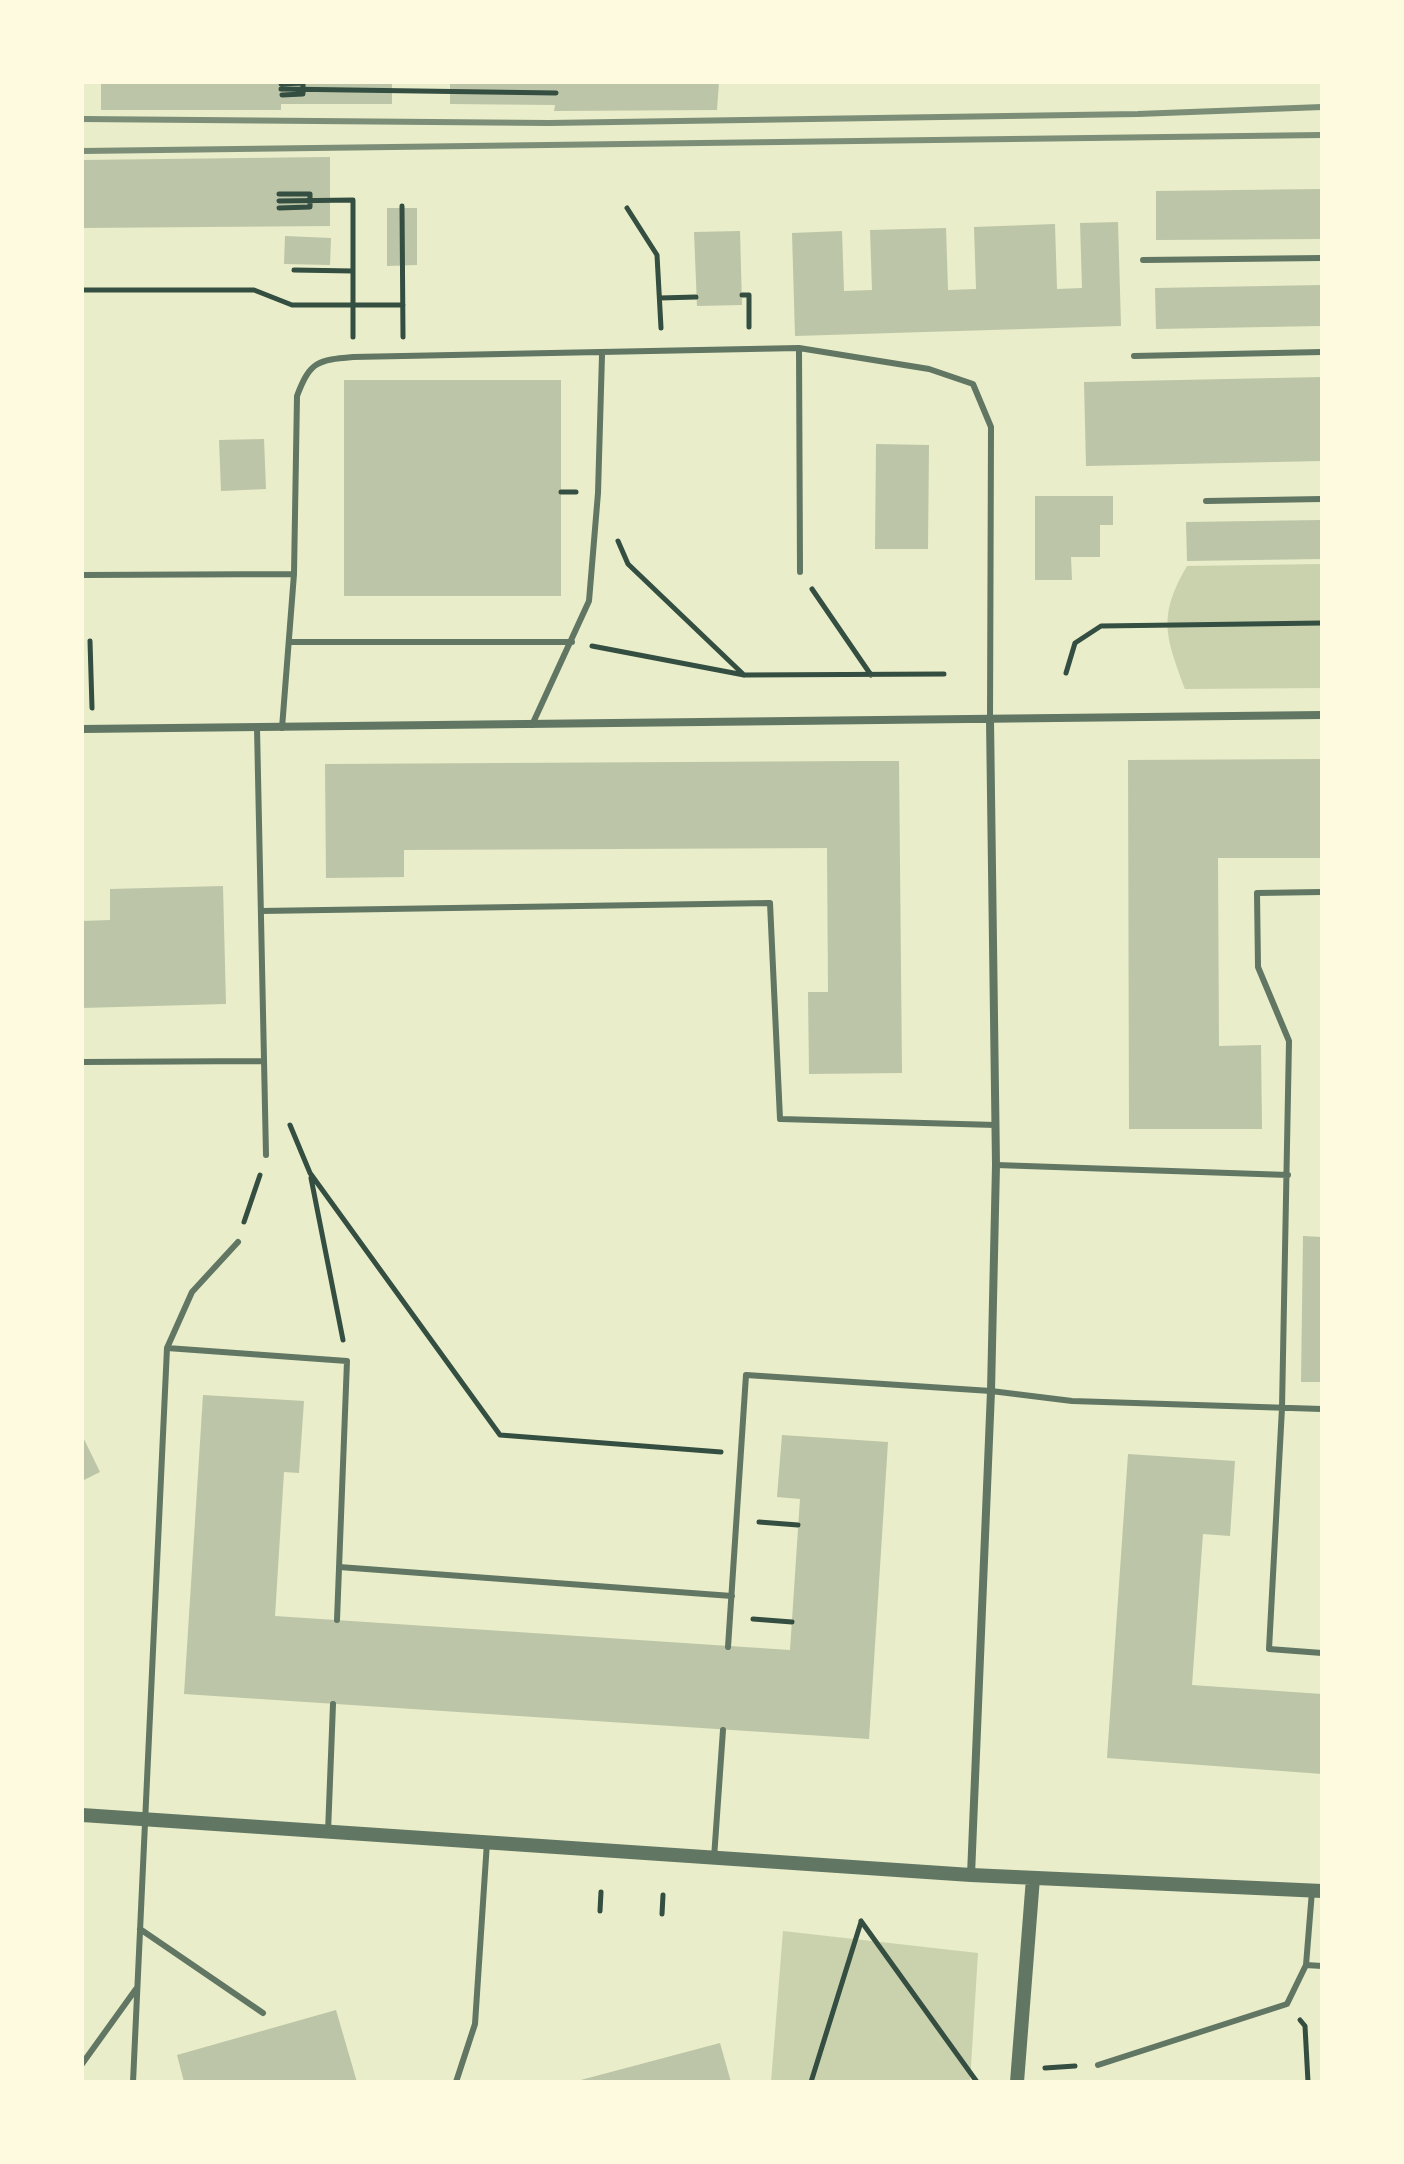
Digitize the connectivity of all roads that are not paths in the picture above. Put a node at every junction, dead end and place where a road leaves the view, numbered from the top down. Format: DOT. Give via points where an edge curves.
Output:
graph roads {
  1 [pos="1322,258"];
  2 [pos="1143,260"];
  3 [pos="799,348"];
  4 [pos="1322,352"];
  5 [pos="602,355"];
  6 [pos="1134,356"];
  7 [pos="1322,499"];
  8 [pos="1206,501"];
  9 [pos="800,572"];
  10 [pos="294,574"];
  11 [pos="82,575"];
  12 [pos="290,642"];
  13 [pos="572,642"];
  14 [pos="1322,715"];
  15 [pos="990,720"];
  16 [pos="532,725"];
  17 [pos="257,728"];
  18 [pos="282,728"];
  19 [pos="82,729"];
  20 [pos="1322,892"];
  21 [pos="261,911"];
  22 [pos="264,1061"];
  23 [pos="82,1062"];
  24 [pos="996,1125"];
  25 [pos="266,1155"];
  26 [pos="996,1165"];
  27 [pos="1288,1175"];
  28 [pos="238,1242"];
  29 [pos="167,1348"];
  30 [pos="991,1391"];
  31 [pos="1282,1408"];
  32 [pos="1322,1409"];
  33 [pos="339,1567"];
  34 [pos="732,1596"];
  35 [pos="337,1620"];
  36 [pos="728,1647"];
  37 [pos="1322,1653"];
  38 [pos="333,1704"];
  39 [pos="723,1730"];
  40 [pos="82,1815"];
  41 [pos="145,1819"];
  42 [pos="328,1832"];
  43 [pos="487,1842"];
  44 [pos="714,1858"];
  45 [pos="971,1875"];
  46 [pos="1033,1878"];
  47 [pos="1317,1891"];
  48 [pos="140,1929"];
  49 [pos="1306,1965"];
  50 [pos="1322,1966"];
  51 [pos="137,1987"];
  52 [pos="263,2013"];
  53 [pos="82,2064"];
  54 [pos="1098,2065"];
  55 [pos="133,2082"];
  56 [pos="456,2082"];
  57 [pos="1017,2082"];
  1 -- 2 [label="lane"];
  3 -- 5 [label="lane"];
  3 -- 9 [label="lane"];
  3 -- 15 [label="lane" via="929,369 973,384 991,427"];
  4 -- 6 [label="lane"];
  5 -- 10 [label="lane" via="325,359 306,371 297,396"];
  5 -- 13 [label="lane" via="589,601"];
  7 -- 8 [label="lane"];
  10 -- 11 [label="lane"];
  10 -- 12 [label="lane"];
  12 -- 13 [label="lane"];
  12 -- 18 [label="lane"];
  13 -- 16 [label="lane"];
  14 -- 15 [label="street"];
  15 -- 16 [label="street"];
  15 -- 24 [label="street"];
  16 -- 18 [label="street"];
  17 -- 18 [label="street"];
  17 -- 19 [label="street"];
  17 -- 21 [label="lane"];
  20 -- 27 [label="lane" via="1257,893 1258,967 1289,1041"];
  21 -- 22 [label="lane"];
  21 -- 24 [label="lane" via="770,903 780,1119"];
  22 -- 23 [label="lane"];
  22 -- 25 [label="lane"];
  24 -- 26 [label="street"];
  26 -- 27 [label="lane"];
  26 -- 30 [label="street"];
  27 -- 31 [label="lane"];
  28 -- 29 [label="lane" via="192,1292"];
  29 -- 33 [label="lane" via="347,1361"];
  29 -- 41 [label="lane"];
  30 -- 31 [label="lane" via="1072,1401"];
  30 -- 34 [label="lane" via="746,1375"];
  30 -- 45 [label="street"];
  31 -- 32 [label="lane"];
  31 -- 37 [label="lane" via="1269,1649"];
  33 -- 34 [label="lane"];
  33 -- 35 [label="lane"];
  34 -- 36 [label="lane"];
  38 -- 42 [label="lane"];
  39 -- 44 [label="lane"];
  40 -- 41 [label="street"];
  41 -- 42 [label="street"];
  41 -- 48 [label="lane"];
  42 -- 43 [label="street"];
  43 -- 44 [label="street"];
  43 -- 56 [label="lane" via="475,2024"];
  44 -- 45 [label="street"];
  45 -- 46 [label="street"];
  46 -- 47 [label="street"];
  46 -- 57 [label="street"];
  47 -- 49 [label="lane"];
  48 -- 51 [label="lane"];
  48 -- 52 [label="lane"];
  49 -- 50 [label="lane"];
  49 -- 54 [label="lane" via="1287,2004"];
  51 -- 53 [label="lane"];
  51 -- 55 [label="lane"];
}
